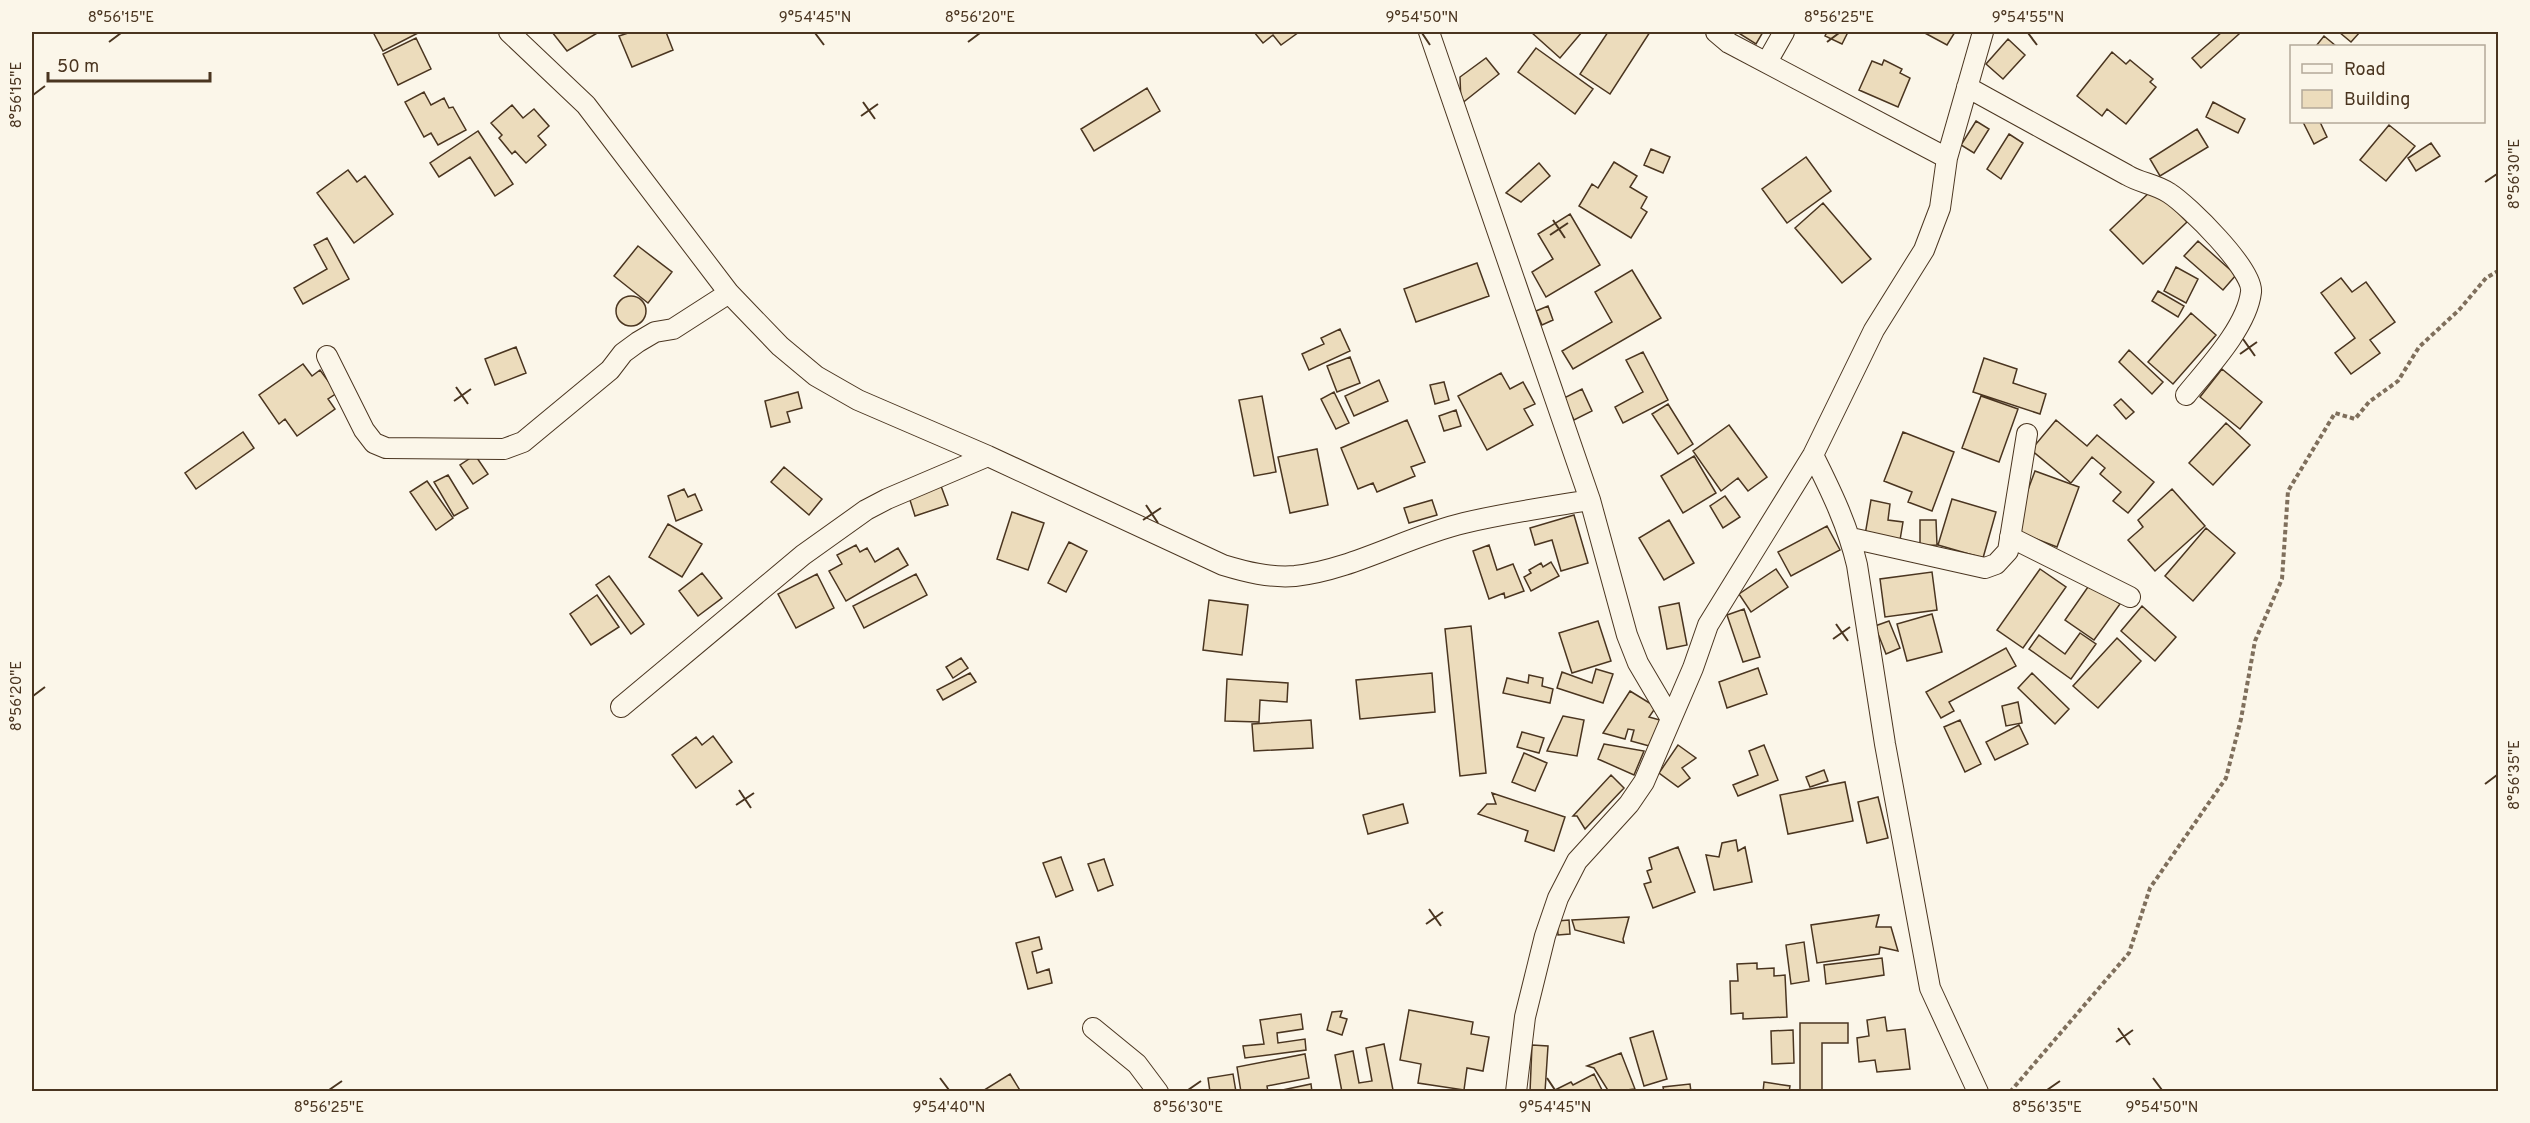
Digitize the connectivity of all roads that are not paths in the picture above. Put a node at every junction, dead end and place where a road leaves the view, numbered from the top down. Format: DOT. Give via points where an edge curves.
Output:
graph roads {
  1 [pos="509,32"];
  2 [pos="1429,32"];
  3 [pos="1716,32"];
  4 [pos="1784,32"];
  5 [pos="1983,32"];
  6 [pos="1767,62"];
  7 [pos="1967,87"];
  8 [pos="1947,158"];
  9 [pos="729,293"];
  10 [pos="327,356"];
  11 [pos="2186,395"];
  12 [pos="2027,434"];
  13 [pos="1813,455"];
  14 [pos="988,456"];
  15 [pos="1590,500"];
  16 [pos="2010,537"];
  17 [pos="1851,538"];
  18 [pos="2130,597"];
  19 [pos="621,707"];
  20 [pos="1671,719"];
  21 [pos="1093,1028"];
  22 [pos="1158,1092"];
  23 [pos="1516,1092"];
  24 [pos="1978,1092"];
  1 -- 9 [label="street" via="586,105"];
  2 -- 15 [label="street"];
  3 -- 6 [label="street"];
  4 -- 6 [label="street"];
  5 -- 7 [label="street"];
  6 -- 8 [label="street"];
  7 -- 8 [label="street"];
  7 -- 11 [label="street" via="2138,181 2169,193 2232,253 2252,290 2248,306 2225,347"];
  8 -- 13 [label="street" via="1940,208 1924,250 1874,330"];
  9 -- 10 [label="street" via="673,329 655,332 638,342 523,442 504,449 386,448 374,443"];
  9 -- 14 [label="street" via="780,346 816,376 858,400"];
  12 -- 16 [label="street"];
  13 -- 17 [label="street"];
  13 -- 20 [label="street" via="1708,625"];
  14 -- 15 [label="street" via="1223,565 1255,574 1294,576 1317,571 1464,523"];
  14 -- 19 [label="street" via="866,510 804,555"];
  15 -- 20 [label="street" via="1627,635 1638,663"];
  16 -- 17 [label="street" via="2008,551 1996,564 1985,568"];
  16 -- 18 [label="street"];
  17 -- 24 [label="street" via="1930,988"];
  20 -- 23 [label="street" via="1644,782 1577,861 1558,898 1525,1017"];
  21 -- 22 [label="street" via="1137,1064"];
}
